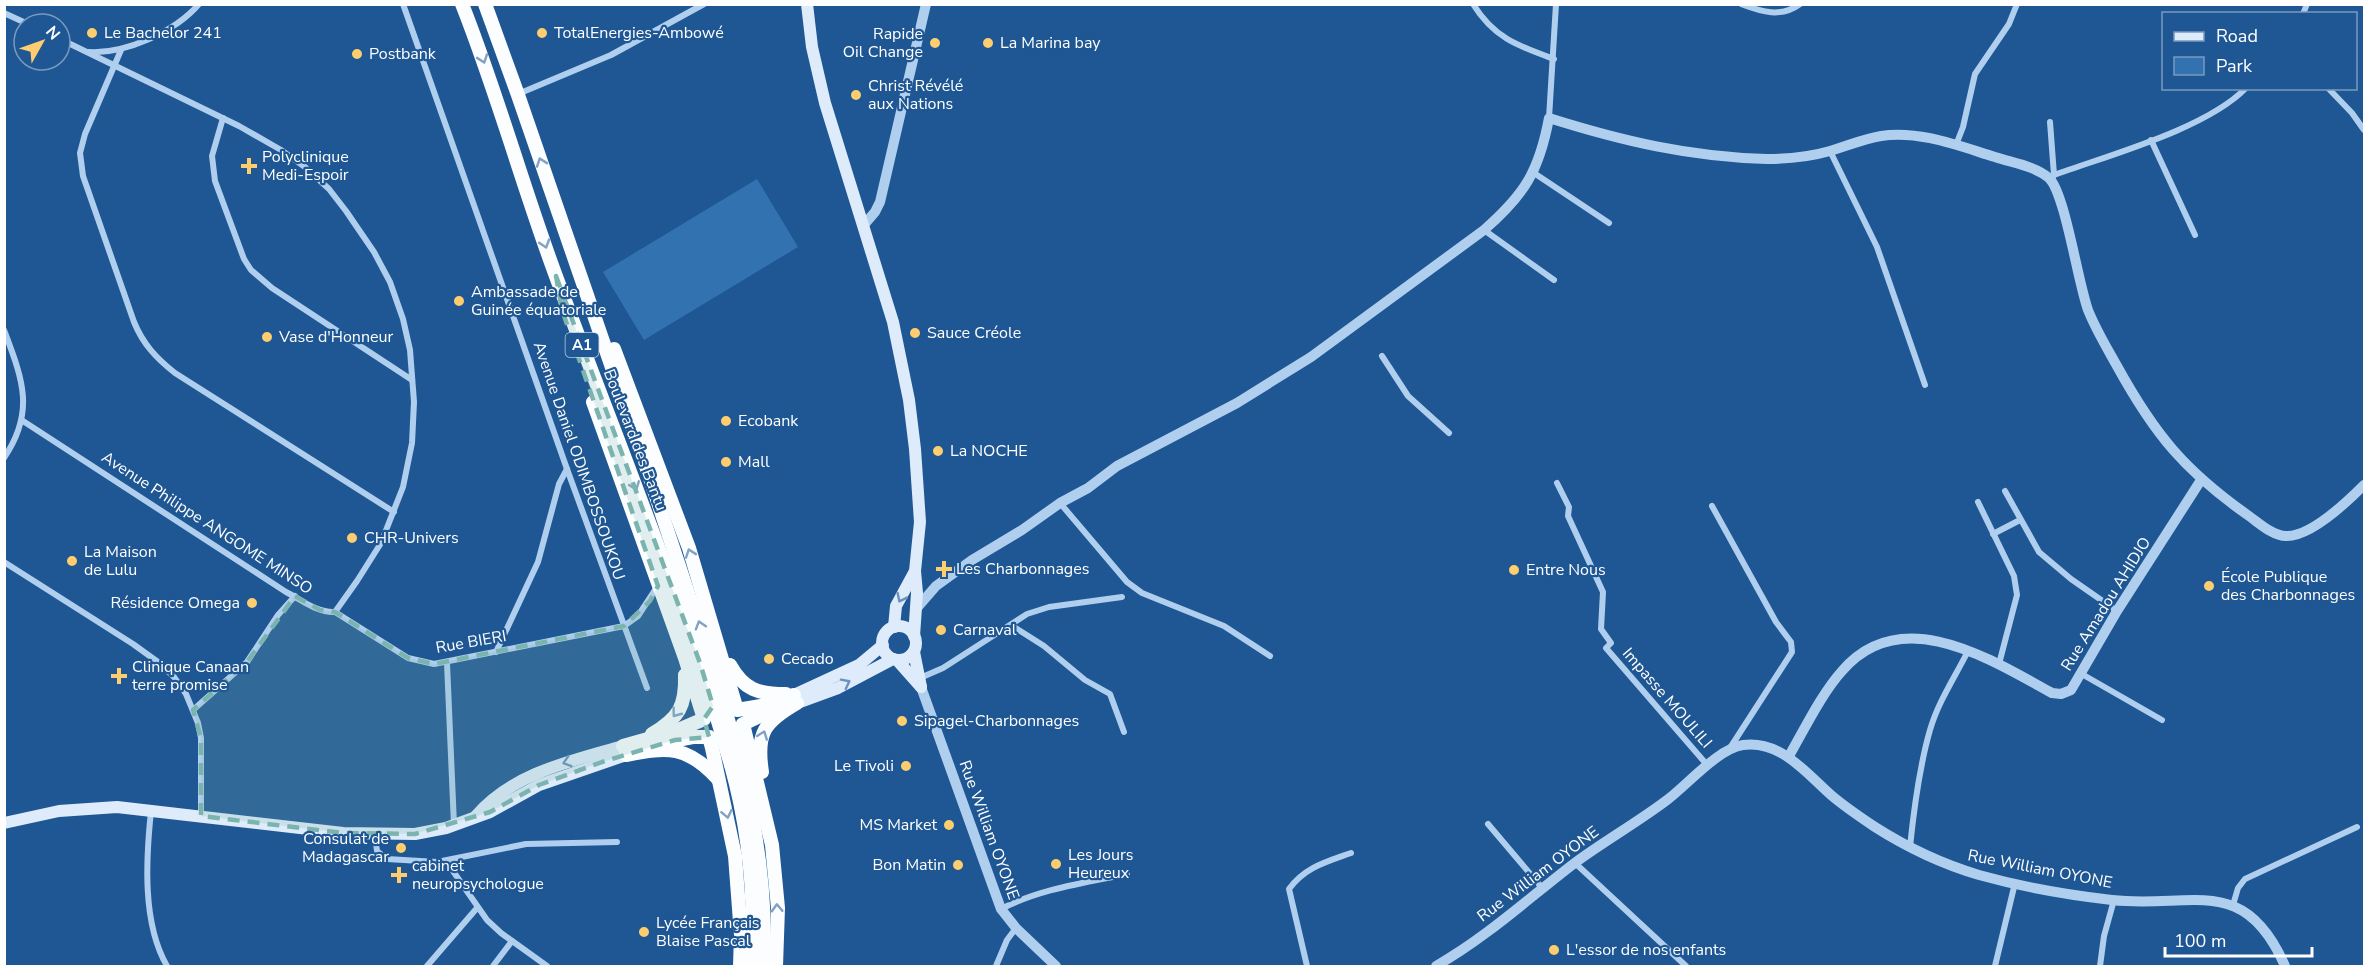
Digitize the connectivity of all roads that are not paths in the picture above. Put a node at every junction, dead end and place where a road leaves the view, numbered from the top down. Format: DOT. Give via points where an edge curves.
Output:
graph roads {
  1 [pos="8,4"];
  2 [pos="199,4"];
  3 [pos="403,4"];
  4 [pos="462,4"];
  5 [pos="485,4"];
  6 [pos="704,4"];
  7 [pos="807,4"];
  8 [pos="926,4"];
  9 [pos="1473,4"];
  10 [pos="1556,4"];
  11 [pos="1741,4"];
  12 [pos="1800,4"];
  13 [pos="2017,4"];
  14 [pos="1757,7"];
  15 [pos="4,12"];
  16 [pos="72,45"];
  17 [pos="121,50"];
  18 [pos="85,52"];
  19 [pos="1554,59"];
  20 [pos="114,67"];
  21 [pos="2244,90"];
  22 [pos="2330,90"];
  23 [pos="518,95"];
  24 [pos="223,118"];
  25 [pos="1549,118"];
  26 [pos="2050,122"];
  27 [pos="2364,130"];
  28 [pos="2151,140"];
  29 [pos="1956,145"];
  30 [pos="1830,151"];
  31 [pos="1534,173"];
  32 [pos="2053,177"];
  33 [pos="1609,223"];
  34 [pos="863,226"];
  35 [pos="1484,230"];
  36 [pos="2195,235"];
  37 [pos="577,268"];
  38 [pos="556,276"];
  39 [pos="1554,280"];
  40 [pos="4,330"];
  41 [pos="1382,356"];
  42 [pos="412,380"];
  43 [pos="1925,385"];
  44 [pos="22,421"];
  45 [pos="1449,433"];
  46 [pos="4,458"];
  47 [pos="567,469"];
  48 [pos="2202,480"];
  49 [pos="1557,483"];
  50 [pos="2364,485"];
  51 [pos="2005,491"];
  52 [pos="1978,502"];
  53 [pos="1060,503"];
  54 [pos="1712,506"];
  55 [pos="394,512"];
  56 [pos="2020,520"];
  57 [pos="1993,534"];
  58 [pos="4,562"];
  59 [pos="915,571"];
  60 [pos="658,586"];
  61 [pos="295,597"];
  62 [pos="1122,597"];
  63 [pos="916,609"];
  64 [pos="2117,610"];
  65 [pos="335,612"];
  66 [pos="1011,625"];
  67 [pos="624,626"];
  68 [pos="894,627"];
  69 [pos="914,636"];
  70 [pos="718,642"];
  71 [pos="883,645"];
  72 [pos="1968,651"];
  73 [pos="496,652"];
  74 [pos="914,652"];
  75 [pos="1270,656"];
  76 [pos="685,657"];
  77 [pos="895,659"];
  78 [pos="447,663"];
  79 [pos="1999,664"];
  80 [pos="2080,673"];
  81 [pos="712,682"];
  82 [pos="920,682"];
  83 [pos="647,688"];
  84 [pos="795,699"];
  85 [pos="193,710"];
  86 [pos="737,710"];
  87 [pos="704,718"];
  88 [pos="2162,720"];
  89 [pos="743,724"];
  90 [pos="1124,732"];
  91 [pos="709,737"];
  92 [pos="1729,748"];
  93 [pos="624,751"];
  94 [pos="1789,756"];
  95 [pos="735,764"];
  96 [pos="1708,766"];
  97 [pos="719,780"];
  98 [pos="151,810"];
  99 [pos="765,812"];
  100 [pos="201,816"];
  101 [pos="4,823"];
  102 [pos="1488,824"];
  103 [pos="454,825"];
  104 [pos="2357,827"];
  105 [pos="375,835"];
  106 [pos="617,842"];
  107 [pos="1910,848"];
  108 [pos="1351,853"];
  109 [pos="446,861"];
  110 [pos="1575,863"];
  111 [pos="1127,874"];
  112 [pos="2015,883"];
  113 [pos="1543,889"];
  114 [pos="2114,900"];
  115 [pos="2233,905"];
  116 [pos="477,908"];
  117 [pos="1001,909"];
  118 [pos="1016,928"];
  119 [pos="512,942"];
  120 [pos="167,966"];
  121 [pos="427,966"];
  122 [pos="493,966"];
  123 [pos="547,966"];
  124 [pos="740,966"];
  125 [pos="751,966"];
  126 [pos="763,966"];
  127 [pos="776,966"];
  128 [pos="996,966"];
  129 [pos="1056,966"];
  130 [pos="1307,966"];
  131 [pos="1436,966"];
  132 [pos="1686,966"];
  133 [pos="1995,966"];
  134 [pos="2100,966"];
  135 [pos="2286,966"];
  1 -- 15 [label="street"];
  2 -- 17 [label="street" via="171,28"];
  3 -- 47 [label="street, Avenue Daniel ODIMBOSSOUKOU"];
  4 -- 38 [label="highway, Boulevard des Bantu / A1, one-way"];
  5 -- 23 [label="highway, Boulevard des Bantu / A1"];
  6 -- 23 [label="street" via="610,55"];
  7 -- 34 [label="main road" via="818,75"];
  8 -- 34 [label="street" via="880,202"];
  9 -- 19 [label="street" via="1496,33"];
  10 -- 19 [label="street"];
  11 -- 14 [label="street"];
  12 -- 14 [label="street" via="1790,12 1777,14"];
  13 -- 29 [label="street" via="2009,24 1975,74"];
  16 -- 18 [label="street"];
  17 -- 18 [label="street"];
  17 -- 20 [label="street"];
  18 -- 20 [label="street"];
  19 -- 25 [label="street"];
  20 -- 24 [label="street"];
  20 -- 55 [label="street" via="85,134 80,160 86,188 144,342 175,373"];
  21 -- 28 [label="street" via="2197,121"];
  22 -- 27 [label="street"];
  37 -- 23 [label="highway, Boulevard des Bantu / A1, one-way"];
  24 -- 42 [label="street" via="305,166 346,211 381,265 397,300 407,336"];
  24 -- 42 [label="street" via="212,156 215,181 238,247 251,270 272,288"];
  25 -- 30 [label="street" via="1636,143 1695,154 1790,159"];
  25 -- 31 [label="street"];
  26 -- 32 [label="street"];
  28 -- 32 [label="street"];
  28 -- 36 [label="street"];
  29 -- 30 [label="street" via="1901,135 1859,141"];
  29 -- 32 [label="street"];
  30 -- 43 [label="street" via="1877,247"];
  31 -- 33 [label="street"];
  31 -- 35 [label="street" via="1515,201"];
  32 -- 48 [label="street" via="2081,288 2096,328 2139,406 2160,436"];
  34 -- 59 [label="main road" via="893,322 913,425 920,522"];
  35 -- 39 [label="street"];
  35 -- 53 [label="street" via="1311,357"];
  70 -- 37 [label="highway, one-way" via="646,430 594,298"];
  81 -- 37 [label="highway, Boulevard des Bantu / A1, one-way" via="692,601"];
  38 -- 60 [label="highway" via="562,310"];
  38 -- 81 [label="highway, Boulevard des Bantu / A1, one-way"];
  40 -- 44 [label="street" via="22,384"];
  41 -- 45 [label="street" via="1408,396"];
  42 -- 55 [label="street" via="412,443"];
  44 -- 46 [label="street"];
  44 -- 61 [label="street, Avenue Philippe ANGOME MINSO"];
  47 -- 67 [label="street, Avenue Daniel ODIMBOSSOUKOU"];
  47 -- 73 [label="street" via="559,484 538,562"];
  48 -- 50 [label="street" via="2271,531 2286,536 2327,518"];
  48 -- 64 [label="street, Rue Amadou AHIDJO"];
  49 -- 96 [label="street, Impasse MOULILI" via="1603,592 1601,629 1611,643 1606,648"];
  51 -- 56 [label="street"];
  52 -- 57 [label="street"];
  53 -- 63 [label="street" via="936,586"];
  53 -- 75 [label="street" via="1127,582 1142,593 1224,626"];
  54 -- 92 [label="street" via="1791,642 1792,652"];
  55 -- 65 [label="street" via="381,543"];
  56 -- 57 [label="street"];
  56 -- 64 [label="street" via="2039,552 2053,565"];
  57 -- 79 [label="street" via="2014,576 2017,595"];
  58 -- 85 [label="street" via="158,662 174,677"];
  59 -- 63 [label="main road"];
  59 -- 68 [label="main road, one-way" via="896,606"];
  60 -- 67 [label="street" via="638,616"];
  60 -- 76 [label="highway"];
  61 -- 65 [label="street, Avenue Philippe ANGOME MINSO" via="320,610"];
  61 -- 85 [label="street" via="247,662"];
  62 -- 66 [label="street" via="1049,607 1027,614"];
  63 -- 69 [label="main road"];
  64 -- 80 [label="street, Rue Amadou AHIDJO"];
  65 -- 78 [label="street, Rue BIERI" via="408,658"];
  66 -- 82 [label="street"];
  66 -- 90 [label="street" via="1110,694"];
  67 -- 73 [label="street, Rue BIERI"];
  67 -- 83 [label="street, Avenue Daniel ODIMBOSSOUKOU"];
  68 -- 69 [label="main road" via="908,629"];
  68 -- 71 [label="main road" via="885,634"];
  69 -- 74 [label="main road"];
  70 -- 84 [label="highway" via="743,684 759,692"];
  70 -- 86 [label="highway"];
  71 -- 77 [label="main road"];
  71 -- 84 [label="main road" via="859,665"];
  72 -- 79 [label="street, Rue Amadou AHIDJO"];
  72 -- 94 [label="street, Rue Amadou AHIDJO" via="1914,638 1875,644 1840,672"];
  72 -- 107 [label="street" via="1930,729"];
  73 -- 78 [label="street, Rue BIERI"];
  74 -- 77 [label="main road" via="907,658"];
  74 -- 82 [label="main road"];
  76 -- 87 [label="highway"];
  76 -- 93 [label="highway, one-way" via="686,692 676,715"];
  77 -- 82 [label="main road"];
  84 -- 77 [label="main road, one-way" via="844,685"];
  78 -- 103 [label="street"];
  79 -- 80 [label="street, Rue Amadou AHIDJO" via="2052,693 2071,690"];
  80 -- 88 [label="street"];
  81 -- 95 [label="highway, bridge"];
  82 -- 117 [label="street, Rue William OYONE"];
  84 -- 86 [label="highway"];
  84 -- 89 [label="highway"];
  99 -- 84 [label="highway, one-way" via="761,737 772,719"];
  85 -- 100 [label="street" via="201,738"];
  86 -- 87 [label="highway" via="728,704 718,704"];
  86 -- 89 [label="highway"];
  87 -- 91 [label="highway"];
  87 -- 93 [label="highway"];
  89 -- 91 [label="highway" via="739,735 730,742"];
  89 -- 99 [label="highway"];
  91 -- 93 [label="highway"];
  91 -- 97 [label="highway"];
  92 -- 94 [label="street, Rue William OYONE" via="1757,746"];
  92 -- 96 [label="street, Rue William OYONE"];
  93 -- 97 [label="highway" via="677,750 694,757"];
  93 -- 103 [label="main road" via="543,770 501,793 475,817"];
  94 -- 107 [label="street, Rue William OYONE" via="1846,807"];
  95 -- 125 [label="highway" via="749,855"];
  95 -- 126 [label="highway" via="754,824 760,864"];
  96 -- 110 [label="street, Rue William OYONE" via="1664,802"];
  97 -- 124 [label="highway, one-way" via="738,882"];
  98 -- 100 [label="main road"];
  98 -- 101 [label="main road" via="75,808"];
  98 -- 120 [label="street" via="148,886 152,926"];
  127 -- 99 [label="highway, one-way" via="778,908"];
  100 -- 105 [label="main road"];
  102 -- 113 [label="street"];
  103 -- 105 [label="main road" via="415,834"];
  104 -- 115 [label="street" via="2245,879"];
  105 -- 109 [label="street" via="377,851 387,859"];
  106 -- 109 [label="street" via="526,844"];
  107 -- 112 [label="street, Rue William OYONE" via="1955,868"];
  108 -- 130 [label="street" via="1312,867 1289,889"];
  109 -- 116 [label="street"];
  110 -- 113 [label="street, Rue William OYONE"];
  110 -- 132 [label="street"];
  111 -- 117 [label="street" via="1046,891"];
  112 -- 114 [label="street, Rue William OYONE"];
  112 -- 133 [label="street"];
  113 -- 131 [label="street, Rue William OYONE" via="1461,952"];
  114 -- 115 [label="street, Rue William OYONE" via="2199,899"];
  114 -- 134 [label="street"];
  115 -- 135 [label="street, Rue William OYONE" via="2264,928"];
  116 -- 119 [label="street"];
  116 -- 121 [label="street"];
  117 -- 118 [label="street, Rue William OYONE"];
  118 -- 128 [label="street"];
  118 -- 129 [label="street, Rue William OYONE"];
  119 -- 122 [label="street"];
  119 -- 123 [label="street"];
}
